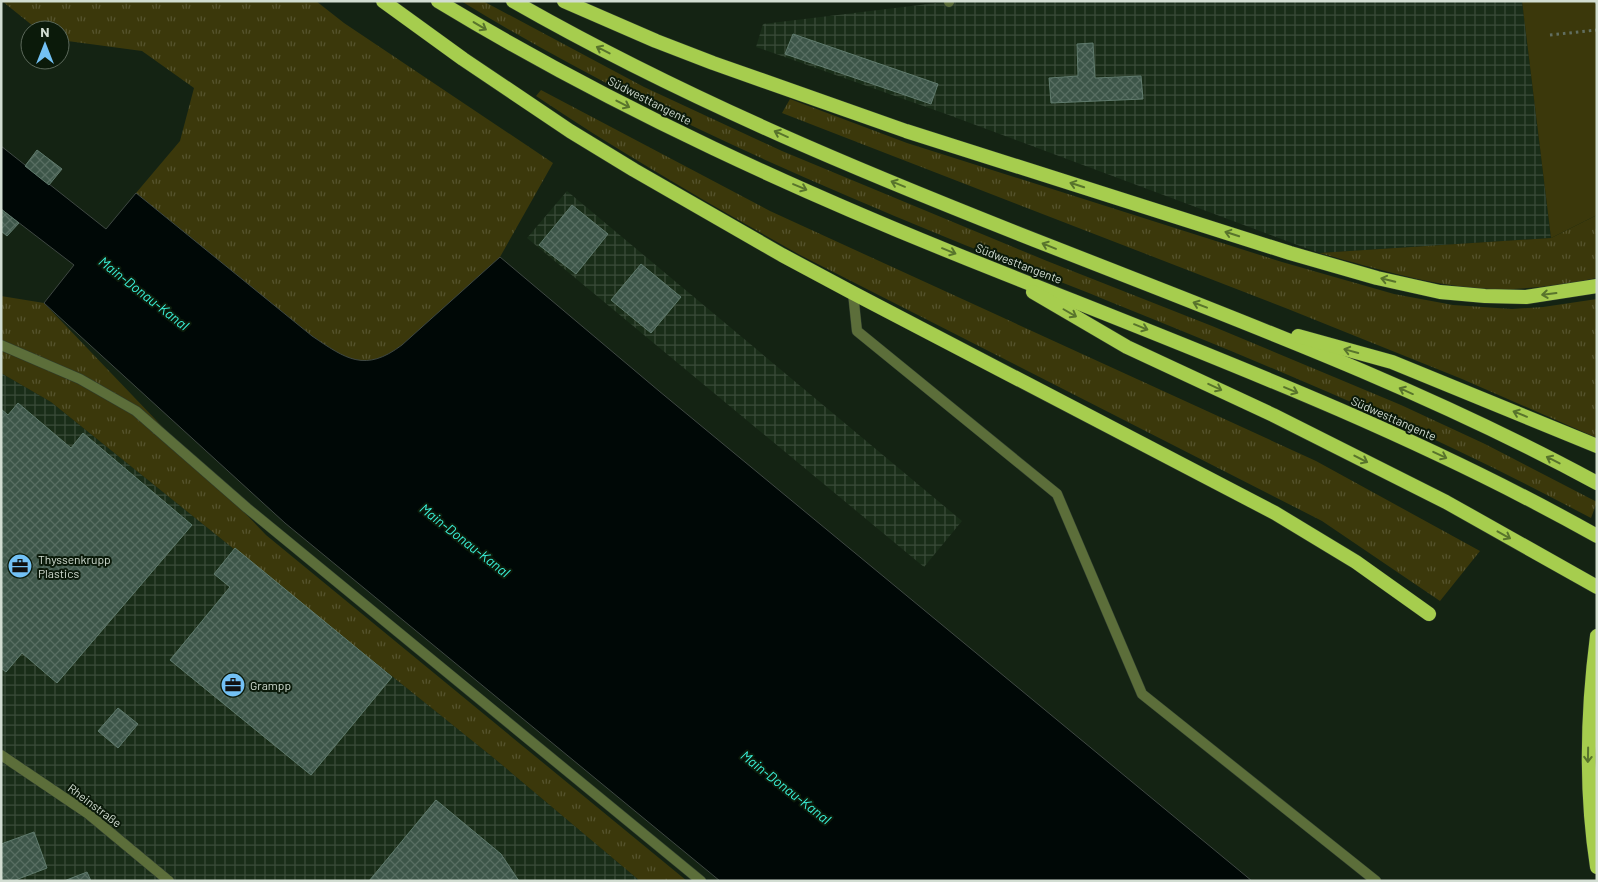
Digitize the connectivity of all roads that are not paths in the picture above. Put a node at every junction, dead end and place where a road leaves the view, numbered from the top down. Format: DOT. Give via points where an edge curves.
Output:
graph roads {
  1 [pos="383,1"];
  2 [pos="438,1"];
  3 [pos="513,1"];
  4 [pos="564,1"];
  5 [pos="998,271"];
  6 [pos="1597,286"];
  7 [pos="853,293"];
  8 [pos="1246,322"];
  9 [pos="1,345"];
  10 [pos="1597,446"];
  11 [pos="1597,483"];
  12 [pos="1597,536"];
  13 [pos="1597,587"];
  14 [pos="1429,614"];
  15 [pos="1597,636"];
  16 [pos="1,755"];
  17 [pos="1597,867"];
  18 [pos="169,881"];
  19 [pos="701,881"];
  20 [pos="1376,881"];
  1 -- 7 [label="highway" via="594,146"];
  2 -- 5 [label="highway, Südwesttangente, one-way" via="667,127 890,227"];
  8 -- 3 [label="highway, Südwesttangente, one-way" via="1062,251 732,113"];
  6 -- 4 [label="highway, one-way" via="1526,297 1485,296 1440,292 1377,278 906,131 713,63"];
  5 -- 12 [label="highway, Südwesttangente, one-way" via="1360,419 1482,476"];
  5 -- 13 [label="highway, one-way" via="1128,347 1446,502"];
  7 -- 14 [label="highway" via="1275,513 1356,562"];
  7 -- 20 [label="street" via="857,331 1057,494 1142,694"];
  10 -- 8 [label="highway, one-way" via="1392,362"];
  11 -- 8 [label="highway, Südwesttangente, one-way" via="1478,424"];
  9 -- 19 [label="street" via="80,378 136,411 247,508"];
  15 -- 17 [label="highway, one-way" via="1588,758"];
  16 -- 18 [label="street, Rheinstraße" via="87,813"];
}
